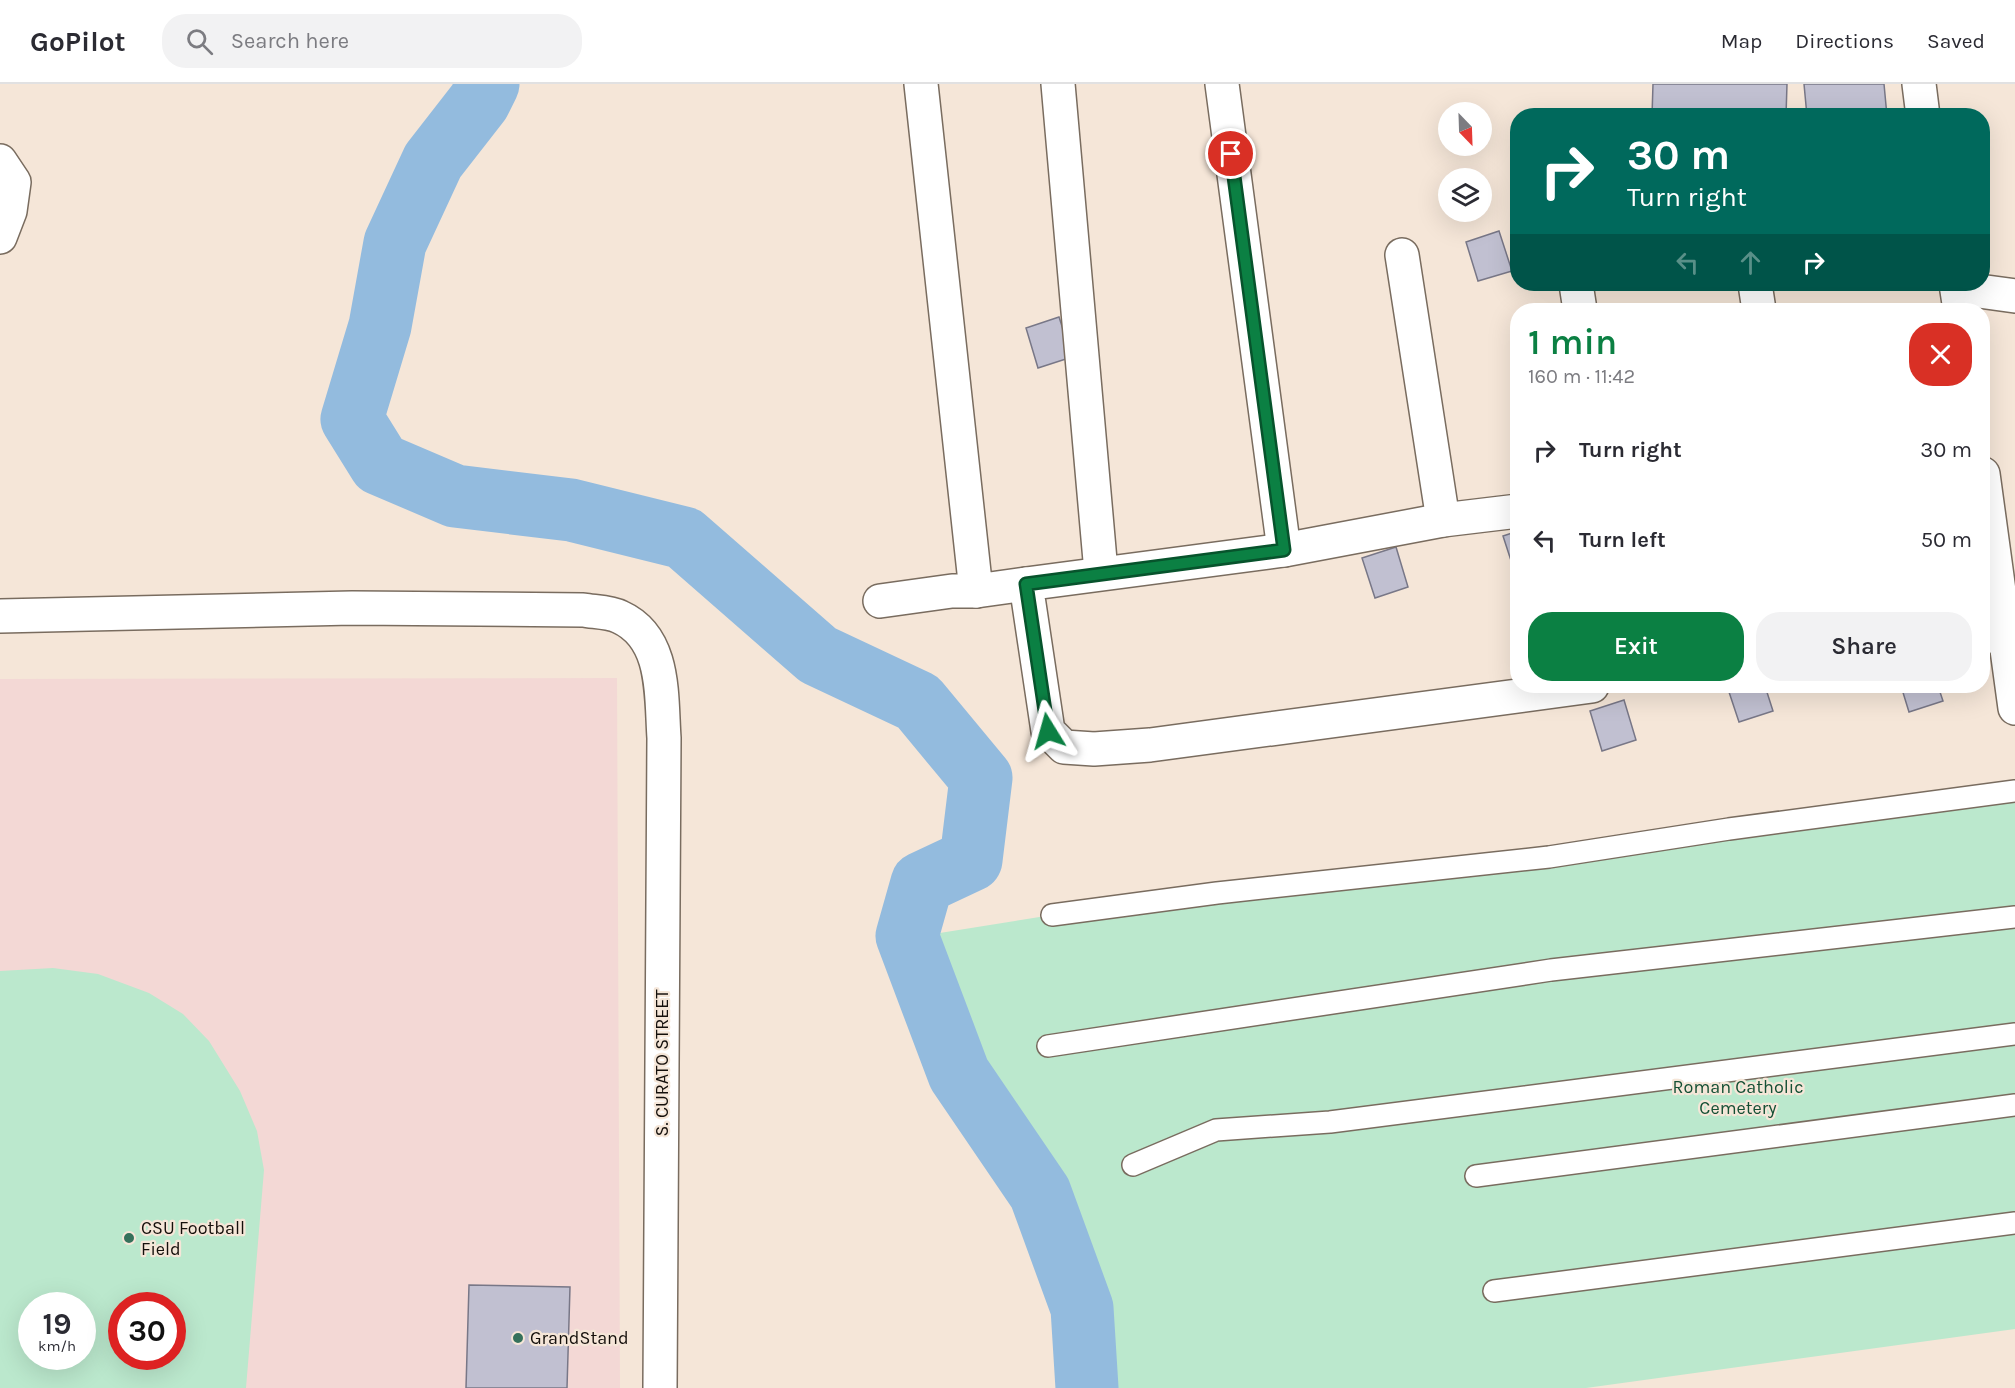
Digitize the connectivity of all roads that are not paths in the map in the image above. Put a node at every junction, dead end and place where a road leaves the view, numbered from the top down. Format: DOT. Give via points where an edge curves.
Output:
graph roads {
  1 [pos="921,84"];
  2 [pos="1058,84"];
  3 [pos="1222,84"];
  4 [pos="1919,84"];
  5 [pos="1922,108"];
  6 [pos="0,161"];
  7 [pos="0,237"];
  8 [pos="1402,255"];
  9 [pos="1958,294"];
  10 [pos="2015,296"];
  11 [pos="1510,512"];
  12 [pos="1443,520"];
  13 [pos="1284,550"];
  14 [pos="1101,572"];
  15 [pos="1990,576"];
  16 [pos="1026,584"];
  17 [pos="976,591"];
  18 [pos="880,601"];
  19 [pos="0,616"];
  20 [pos="1994,635"];
  21 [pos="1540,693"];
  22 [pos="2015,708"];
  23 [pos="2015,791"];
  24 [pos="1052,915"];
  25 [pos="2015,917"];
  26 [pos="2015,1034"];
  27 [pos="1048,1046"];
  28 [pos="2015,1105"];
  29 [pos="1133,1165"];
  30 [pos="1476,1176"];
  31 [pos="2015,1223"];
  32 [pos="1494,1291"];
  33 [pos="660,1388"];
  1 -- 17 [label="street"];
  2 -- 14 [label="street"];
  3 -- 13 [label="street"];
  4 -- 5 [label="street"];
  6 -- 7 [label="street" via="14,182 10,212"];
  8 -- 12 [label="street"];
  9 -- 10 [label="street"];
  11 -- 12 [label="street"];
  12 -- 13 [label="street"];
  13 -- 14 [label="street"];
  14 -- 16 [label="street"];
  15 -- 20 [label="street"];
  16 -- 17 [label="street"];
  16 -- 21 [label="street" via="1048,731 1064,747 1150,745"];
  17 -- 18 [label="street"];
  19 -- 33 [label="street, S. CURATO STREET" via="352,608 584,610 619,616 640,629 658,666 664,738"];
  20 -- 22 [label="street"];
  23 -- 24 [label="lane" via="1548,857"];
  25 -- 27 [label="lane" via="1551,970"];
  26 -- 29 [label="lane" via="1330,1122 1216,1130"];
  28 -- 30 [label="lane"];
  31 -- 32 [label="lane"];
}
